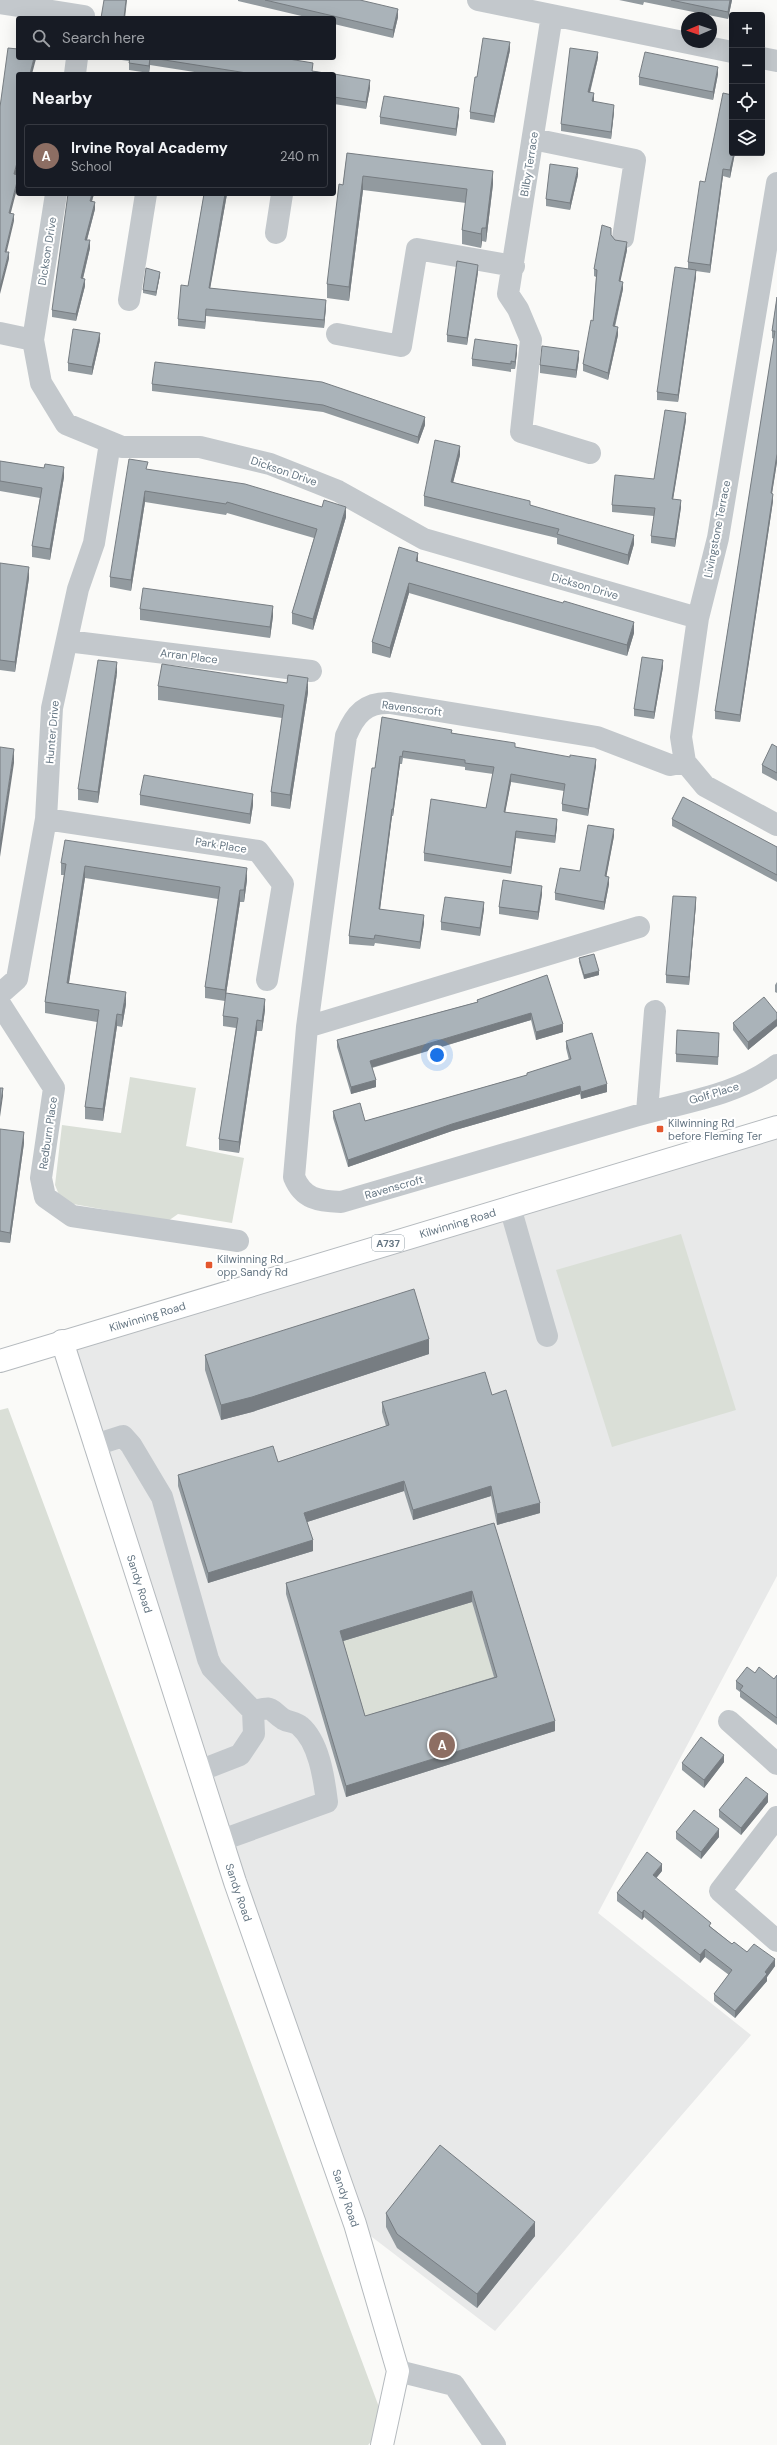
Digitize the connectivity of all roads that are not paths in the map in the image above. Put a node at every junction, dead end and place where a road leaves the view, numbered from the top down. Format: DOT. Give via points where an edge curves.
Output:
graph roads {
  1 [pos="490,1"];
  2 [pos="0,3"];
  3 [pos="85,11"];
  4 [pos="552,15"];
  5 [pos="729,51"];
  6 [pos="765,59"];
  7 [pos="77,60"];
  8 [pos="777,61"];
  9 [pos="75,72"];
  10 [pos="533,139"];
  11 [pos="777,183"];
  12 [pos="56,196"];
  13 [pos="146,196"];
  14 [pos="282,196"];
  15 [pos="276,233"];
  16 [pos="623,238"];
  17 [pos="514,266"];
  18 [pos="129,300"];
  19 [pos="0,333"];
  20 [pos="338,334"];
  21 [pos="34,340"];
  22 [pos="110,443"];
  23 [pos="590,453"];
  24 [pos="698,618"];
  25 [pos="67,641"];
  26 [pos="311,671"];
  27 [pos="685,762"];
  28 [pos="46,818"];
  29 [pos="777,825"];
  30 [pos="639,927"];
  31 [pos="268,980"];
  32 [pos="0,994"];
  33 [pos="0,1004"];
  34 [pos="655,1011"];
  35 [pos="307,1027"];
  36 [pos="777,1065"];
  37 [pos="647,1112"];
  38 [pos="777,1127"];
  39 [pos="510,1207"];
  40 [pos="238,1242"];
  41 [pos="547,1336"];
  42 [pos="62,1340"];
  43 [pos="0,1361"];
  44 [pos="95,1445"];
  45 [pos="253,1711"];
  46 [pos="729,1721"];
  47 [pos="777,1764"];
  48 [pos="199,1771"];
  49 [pos="777,1817"];
  50 [pos="222,1840"];
  51 [pos="777,1941"];
  52 [pos="398,2371"];
  53 [pos="382,2445"];
  54 [pos="495,2445"];
  1 -- 4 [label="street"];
  2 -- 3 [label="street"];
  4 -- 5 [label="street"];
  4 -- 10 [label="street, Bilby Terrace"];
  6 -- 8 [label="street"];
  7 -- 9 [label="street"];
  10 -- 16 [label="street" via="635,160"];
  10 -- 17 [label="street, Bilby Terrace"];
  11 -- 24 [label="street, Livingstone Terrace" via="718,538"];
  12 -- 21 [label="street, Dickson Drive"];
  13 -- 18 [label="street"];
  14 -- 15 [label="street"];
  17 -- 20 [label="street" via="417,249 401,346"];
  17 -- 23 [label="street, Bilby Terrace" via="508,294 518,309 531,340 521,432"];
  19 -- 21 [label="street"];
  21 -- 22 [label="street, Dickson Drive" via="41,383 66,424"];
  22 -- 24 [label="street, Dickson Drive" via="122,447 200,447 270,464 338,491 424,539"];
  22 -- 25 [label="street, Hunter Drive" via="94,543 78,589"];
  24 -- 27 [label="street, Livingstone Terrace" via="681,737"];
  25 -- 26 [label="street, Arran Place"];
  25 -- 28 [label="street, Hunter Drive" via="52,708"];
  27 -- 29 [label="street, Livingstone Terrace" via="704,786"];
  27 -- 35 [label="street, Ravenscroft" via="670,765 597,737 390,702 367,706 352,721 346,736"];
  28 -- 31 [label="street, Park Place" via="258,851 283,884"];
  28 -- 32 [label="street, Hunter Drive" via="16,979"];
  30 -- 35 [label="street"];
  33 -- 40 [label="street, Redburn Place" via="54,1088 41,1178 45,1197 72,1216"];
  34 -- 37 [label="street"];
  35 -- 37 [label="street, Ravenscroft" via="294,1176 298,1189 310,1197 323,1201 341,1202"];
  36 -- 37 [label="street, Golf Place" via="754,1081 720,1093"];
  38 -- 39 [label="main road, Kilwinning Road / A737"];
  39 -- 41 [label="street"];
  39 -- 42 [label="main road, Kilwinning Road / A737"];
  42 -- 43 [label="main road, Kilwinning Road / A737"];
  42 -- 44 [label="main road, Sandy Road"];
  44 -- 45 [label="street" via="123,1436 132,1445 162,1497 212,1668"];
  44 -- 48 [label="main road, Sandy Road"];
  45 -- 48 [label="street" via="254,1734 240,1755"];
  45 -- 50 [label="street" via="267,1708 274,1710 284,1719 300,1726 313,1743 325,1783 327,1802"];
  46 -- 47 [label="street"];
  48 -- 50 [label="main road, Sandy Road"];
  49 -- 51 [label="street" via="720,1891"];
  50 -- 52 [label="main road, Sandy Road" via="355,2224"];
  52 -- 53 [label="main road, Sandy Road"];
  52 -- 54 [label="street" via="454,2384"];
}
